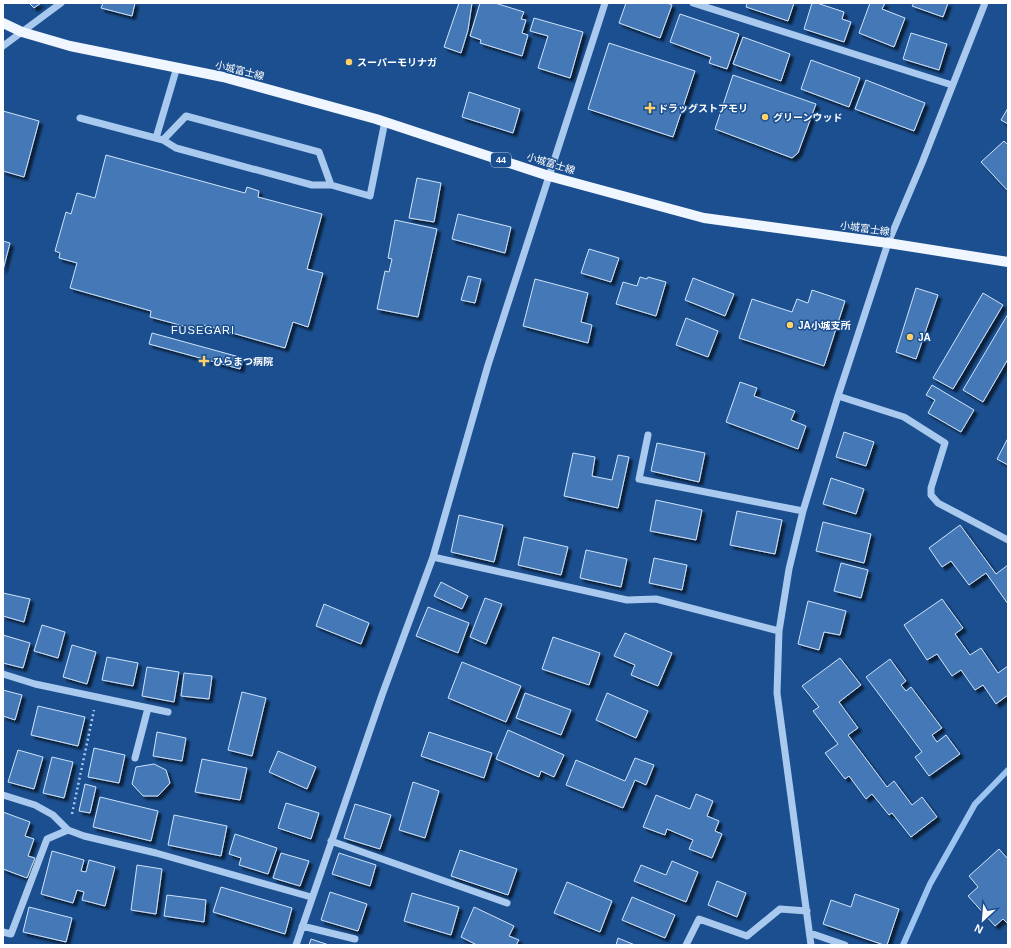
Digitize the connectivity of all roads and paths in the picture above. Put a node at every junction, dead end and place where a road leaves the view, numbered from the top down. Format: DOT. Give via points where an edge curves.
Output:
graph roads {
  1 [pos="61,3"];
  2 [pos="605,3"];
  3 [pos="693,3"];
  4 [pos="985,3"];
  5 [pos="3,23"];
  6 [pos="22,32"];
  7 [pos="3,46"];
  8 [pos="177,67"];
  9 [pos="952,85"];
  10 [pos="80,118"];
  11 [pos="384,121"];
  12 [pos="160,139"];
  13 [pos="550,176"];
  14 [pos="331,185"];
  15 [pos="888,243"];
  16 [pos="1008,262"];
  17 [pos="838,396"];
  18 [pos="648,435"];
  19 [pos="803,511"];
  20 [pos="1008,540"];
  21 [pos="433,557"];
  22 [pos="778,631"];
  23 [pos="3,674"];
  24 [pos="97,697"];
  25 [pos="148,708"];
  26 [pos="168,712"];
  27 [pos="135,758"];
  28 [pos="3,795"];
  29 [pos="68,830"];
  30 [pos="331,842"];
  31 [pos="311,897"];
  32 [pos="507,903"];
  33 [pos="807,911"];
  34 [pos="302,926"];
  35 [pos="3,932"];
  36 [pos="810,933"];
  37 [pos="355,939"];
  38 [pos="296,945"];
  39 [pos="686,945"];
  40 [pos="812,945"];
  41 [pos="845,945"];
  1 -- 6 [label="street"];
  2 -- 13 [label="street"];
  3 -- 9 [label="street"];
  4 -- 9 [label="street"];
  5 -- 6 [label="main road, 小城富士線 / 44"];
  6 -- 7 [label="street"];
  6 -- 8 [label="main road, 小城富士線 / 44" via="70,46"];
  8 -- 11 [label="main road, 小城富士線 / 44"];
  8 -- 12 [label="street"];
  9 -- 15 [label="street"];
  10 -- 12 [label="street"];
  11 -- 13 [label="main road, 小城富士線 / 44"];
  11 -- 14 [label="street" via="370,196"];
  12 -- 14 [label="street" via="176,148 304,183"];
  12 -- 14 [label="street" via="186,116 319,152"];
  13 -- 15 [label="main road, 小城富士線 / 44" via="704,218"];
  13 -- 21 [label="street" via="488,365"];
  15 -- 16 [label="main road, 小城富士線 / 44"];
  15 -- 17 [label="street"];
  17 -- 19 [label="street"];
  17 -- 20 [label="street" via="904,417 945,443 931,495 938,502"];
  18 -- 19 [label="street" via="638,479"];
  19 -- 22 [label="street"];
  21 -- 22 [label="street" via="627,600 656,599"];
  21 -- 30 [label="street"];
  22 -- 33 [label="street" via="777,693"];
  23 -- 24 [label="street" via="35,684"];
  24 -- 25 [label="street"];
  24 -- 29 [label="path"];
  25 -- 26 [label="street"];
  25 -- 27 [label="street"];
  28 -- 29 [label="street" via="35,805 53,815"];
  29 -- 31 [label="street"];
  29 -- 35 [label="street" via="47,839 11,934"];
  30 -- 31 [label="street"];
  30 -- 32 [label="street"];
  31 -- 34 [label="street"];
  33 -- 36 [label="street"];
  33 -- 39 [label="street" via="780,909 747,936 699,919"];
  34 -- 37 [label="street"];
  34 -- 38 [label="street"];
  36 -- 40 [label="street"];
  36 -- 41 [label="street"];
}
